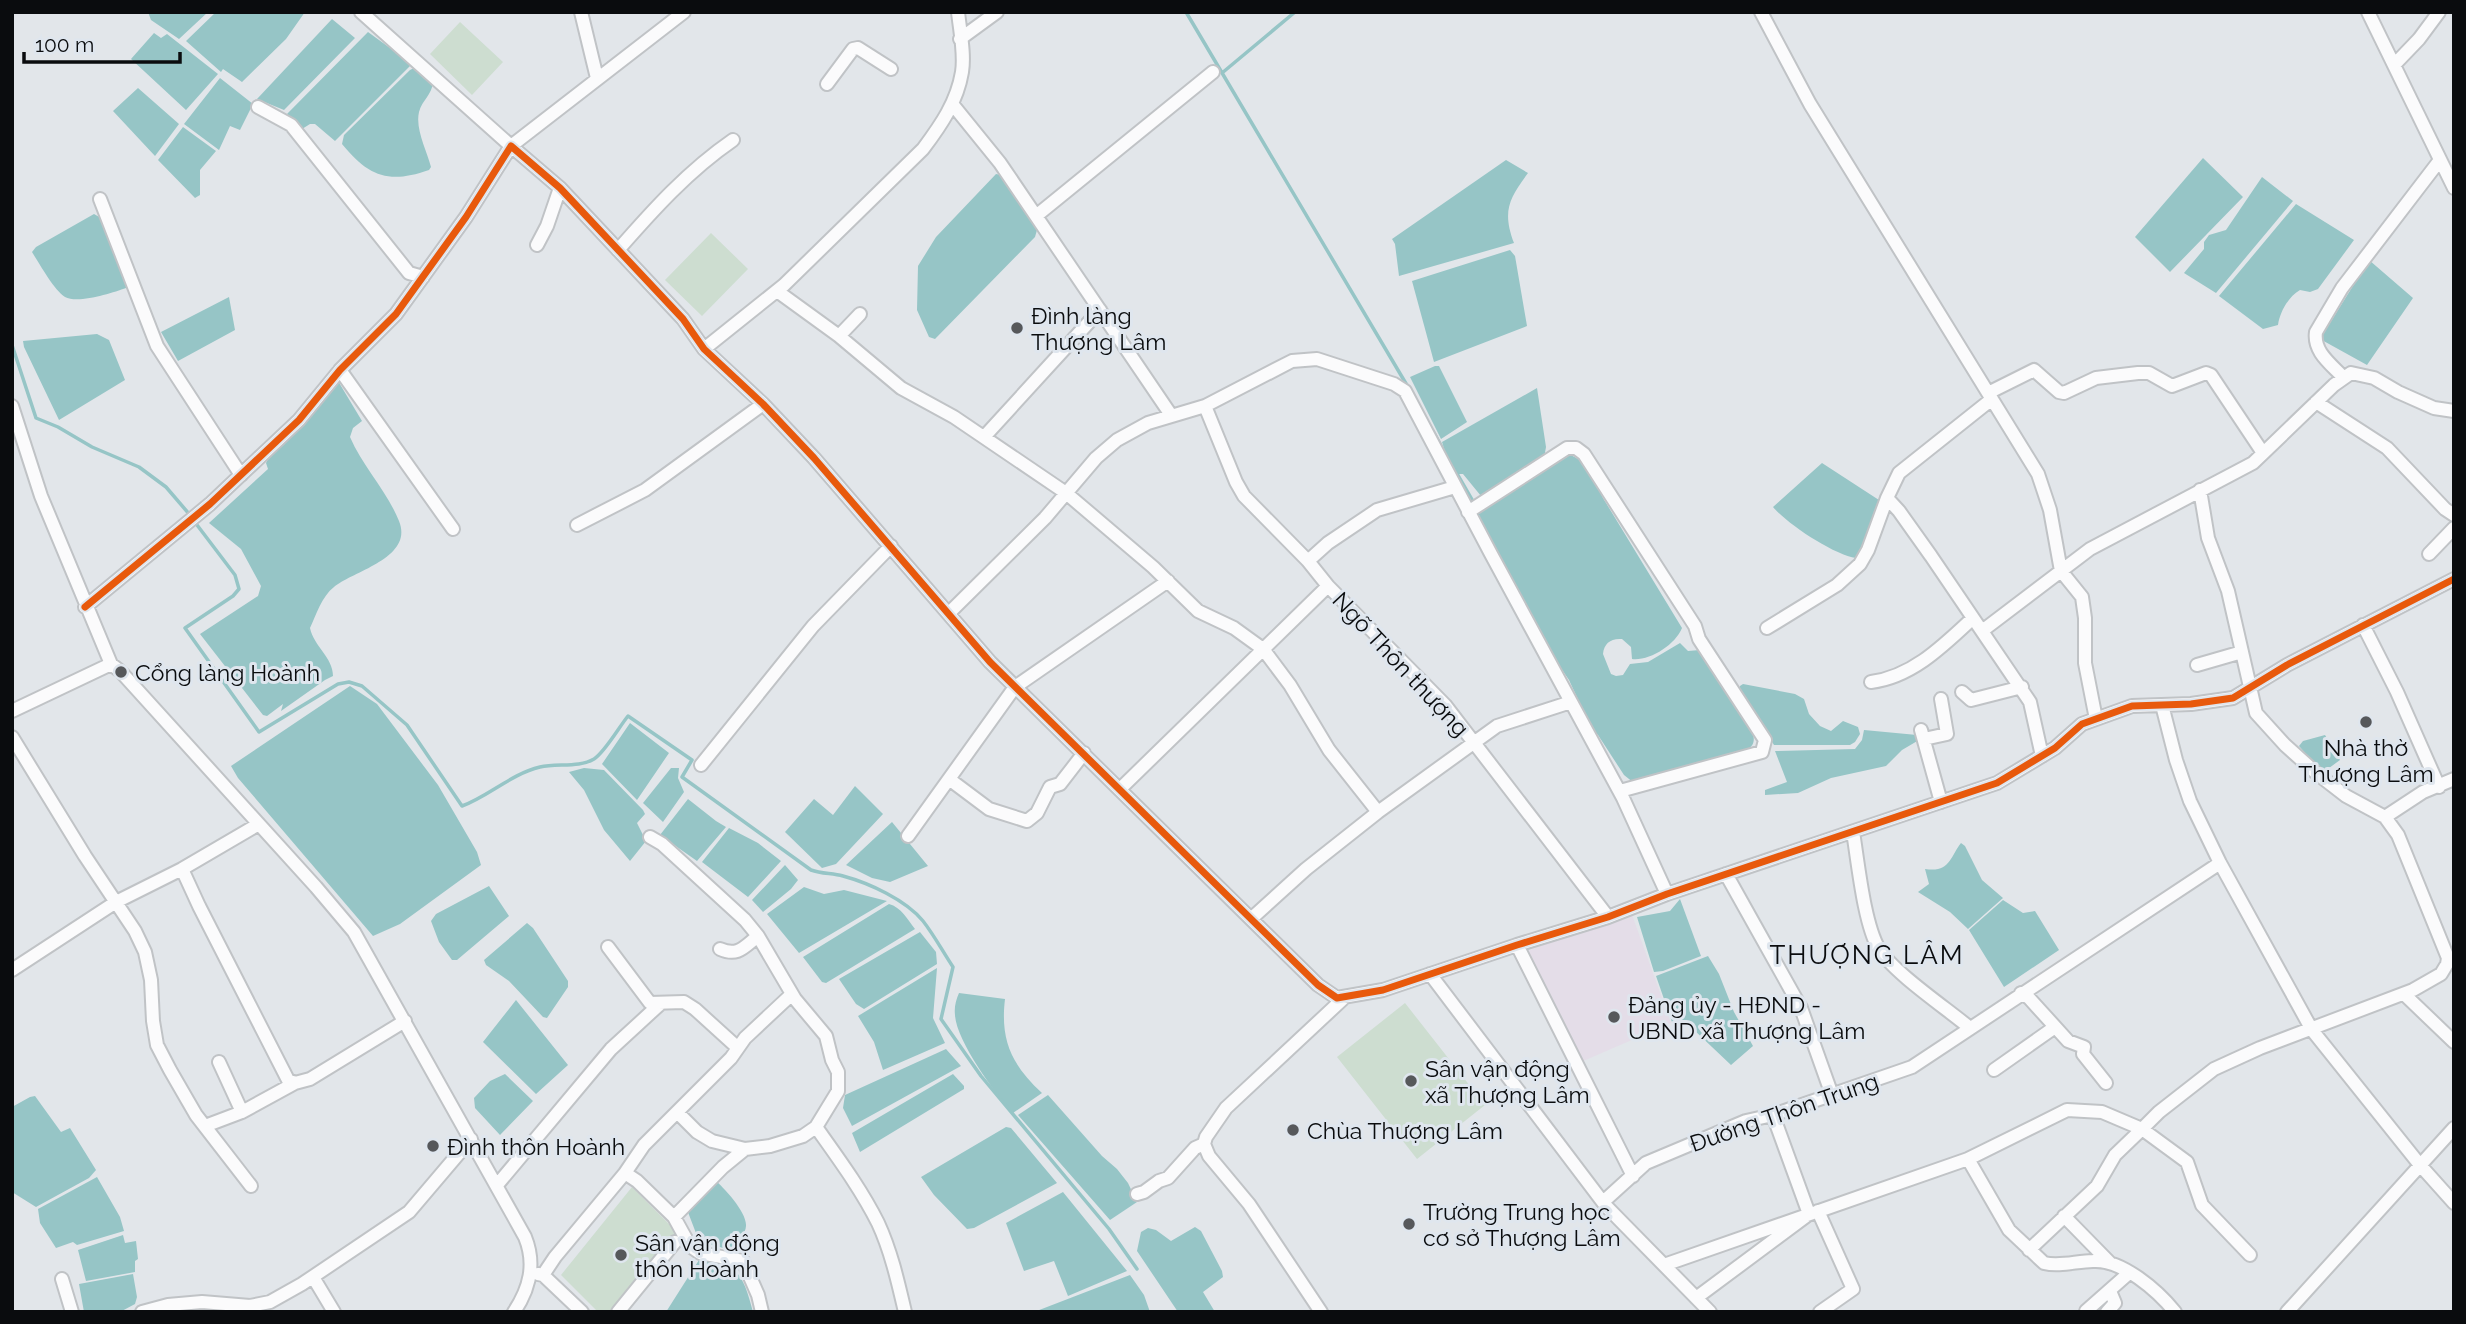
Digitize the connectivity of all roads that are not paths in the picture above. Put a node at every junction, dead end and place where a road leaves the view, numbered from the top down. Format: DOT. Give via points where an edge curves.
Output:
graph roads {
  1 [pos="361,12"];
  2 [pos="581,12"];
  3 [pos="684,12"];
  4 [pos="958,12"];
  5 [pos="997,12"];
  6 [pos="1761,12"];
  7 [pos="2368,12"];
  8 [pos="2439,12"];
  9 [pos="960,39"];
  10 [pos="2397,61"];
  11 [pos="891,69"];
  12 [pos="1213,72"];
  13 [pos="597,78"];
  14 [pos="827,84"];
  15 [pos="953,105"];
  16 [pos="258,107"];
  17 [pos="733,140"];
  18 [pos="511,146"];
  19 [pos="2440,160"];
  20 [pos="560,188"];
  21 [pos="2454,188"];
  22 [pos="100,199"];
  23 [pos="1036,216"];
  24 [pos="537,246"];
  25 [pos="618,250"];
  26 [pos="423,277"];
  27 [pos="777,291"];
  28 [pos="1100,310"];
  29 [pos="860,314"];
  30 [pos="839,336"];
  31 [pos="704,349"];
  32 [pos="340,370"];
  33 [pos="2344,378"];
  34 [pos="1990,396"];
  35 [pos="2316,402"];
  36 [pos="763,404"];
  37 [pos="12,406"];
  38 [pos="1205,406"];
  39 [pos="2454,411"];
  40 [pos="1171,415"];
  41 [pos="984,437"];
  42 [pos="2263,453"];
  43 [pos="241,475"];
  44 [pos="1455,487"];
  45 [pos="2200,490"];
  46 [pos="1066,493"];
  47 [pos="1886,498"];
  48 [pos="1468,512"];
  49 [pos="2454,515"];
  50 [pos="577,525"];
  51 [pos="2454,528"];
  52 [pos="453,529"];
  53 [pos="891,546"];
  54 [pos="2429,554"];
  55 [pos="1308,561"];
  56 [pos="2061,571"];
  57 [pos="2454,579"];
  58 [pos="1168,581"];
  59 [pos="1328,586"];
  60 [pos="85,607"];
  61 [pos="949,613"];
  62 [pos="1973,618"];
  63 [pos="2363,625"];
  64 [pos="1767,628"];
  65 [pos="1982,631"];
  66 [pos="1263,649"];
  67 [pos="2242,652"];
  68 [pos="2197,665"];
  69 [pos="118,669"];
  70 [pos="1871,682"];
  71 [pos="1015,687"];
  72 [pos="2022,687"];
  73 [pos="2250,688"];
  74 [pos="1962,692"];
  75 [pos="1941,699"];
  76 [pos="1571,702"];
  77 [pos="2162,705"];
  78 [pos="12,710"];
  79 [pos="2096,719"];
  80 [pos="12,737"];
  81 [pos="1475,744"];
  82 [pos="1084,753"];
  83 [pos="2042,756"];
  84 [pos="701,765"];
  85 [pos="949,779"];
  86 [pos="2454,779"];
  87 [pos="2438,787"];
  88 [pos="1120,789"];
  89 [pos="1620,791"];
  90 [pos="1941,802"];
  91 [pos="1378,812"];
  92 [pos="2385,817"];
  93 [pos="259,824"];
  94 [pos="1853,832"];
  95 [pos="908,836"];
  96 [pos="650,837"];
  97 [pos="2220,863"];
  98 [pos="182,869"];
  99 [pos="1726,874"];
  100 [pos="1667,894"];
  101 [pos="116,902"];
  102 [pos="1608,917"];
  103 [pos="1252,918"];
  104 [pos="758,936"];
  105 [pos="1517,945"];
  106 [pos="608,947"];
  107 [pos="720,949"];
  108 [pos="12,970"];
  109 [pos="1430,974"];
  110 [pos="2021,993"];
  111 [pos="792,994"];
  112 [pos="2404,994"];
  113 [pos="1345,997"];
  114 [pos="660,1004"];
  115 [pos="405,1021"];
  116 [pos="2055,1027"];
  117 [pos="1970,1028"];
  118 [pos="2312,1030"];
  119 [pos="2454,1042"];
  120 [pos="738,1048"];
  121 [pos="219,1062"];
  122 [pos="1994,1070"];
  123 [pos="295,1083"];
  124 [pos="2106,1083"];
  125 [pos="1832,1095"];
  126 [pos="242,1112"];
  127 [pos="677,1112"];
  128 [pos="1773,1115"];
  129 [pos="205,1126"];
  130 [pos="816,1127"];
  131 [pos="2454,1128"];
  132 [pos="2142,1129"];
  133 [pos="471,1139"];
  134 [pos="1204,1144"];
  135 [pos="745,1149"];
  136 [pos="1968,1159"];
  137 [pos="2420,1165"];
  138 [pos="625,1173"];
  139 [pos="1633,1176"];
  140 [pos="497,1185"];
  141 [pos="251,1186"];
  142 [pos="1137,1194"];
  143 [pos="1603,1202"];
  144 [pos="2454,1203"];
  145 [pos="1814,1212"];
  146 [pos="2064,1216"];
  147 [pos="674,1217"];
  148 [pos="675,1241"];
  149 [pos="2029,1250"];
  150 [pos="2250,1255"];
  151 [pos="2110,1263"];
  152 [pos="1664,1265"];
  153 [pos="2129,1273"];
  154 [pos="537,1274"];
  155 [pos="313,1278"];
  156 [pos="62,1279"];
  157 [pos="2109,1291"];
  158 [pos="1696,1298"];
  159 [pos="2086,1311"];
  160 [pos="72,1312"];
  161 [pos="142,1312"];
  162 [pos="334,1312"];
  163 [pos="514,1312"];
  164 [pos="582,1312"];
  165 [pos="618,1312"];
  166 [pos="762,1312"];
  167 [pos="905,1312"];
  168 [pos="1321,1312"];
  169 [pos="1710,1312"];
  170 [pos="1820,1312"];
  171 [pos="2107,1312"];
  172 [pos="2175,1312"];
  173 [pos="2287,1312"];
  1 -- 18 [label="street"];
  2 -- 13 [label="street"];
  3 -- 13 [label="street"];
  4 -- 9 [label="street"];
  5 -- 9 [label="street"];
  6 -- 34 [label="street" via="1810,104"];
  7 -- 10 [label="street"];
  8 -- 10 [label="street"];
  9 -- 15 [label="street" via="962,70"];
  10 -- 19 [label="street"];
  11 -- 14 [label="street" via="853,49"];
  12 -- 23 [label="street"];
  13 -- 18 [label="street"];
  15 -- 23 [label="street"];
  15 -- 27 [label="street" via="923,149"];
  16 -- 26 [label="street" via="291,124 409,273"];
  17 -- 25 [label="street" via="667,195"];
  18 -- 20 [label="street"];
  18 -- 26 [label="street"];
  19 -- 21 [label="street"];
  19 -- 33 [label="street" via="2342,288 2316,332 2318,350"];
  20 -- 24 [label="street"];
  20 -- 25 [label="street"];
  22 -- 43 [label="street" via="158,346"];
  23 -- 28 [label="street"];
  25 -- 31 [label="street" via="683,319"];
  26 -- 32 [label="street" via="396,314"];
  27 -- 30 [label="street"];
  27 -- 31 [label="street"];
  28 -- 40 [label="street"];
  28 -- 41 [label="street"];
  29 -- 30 [label="street"];
  30 -- 41 [label="street" via="901,388"];
  31 -- 36 [label="street"];
  32 -- 43 [label="street" via="299,420"];
  32 -- 52 [label="street"];
  33 -- 35 [label="street"];
  33 -- 39 [label="street" via="2351,373 2374,378 2434,408"];
  34 -- 42 [label="street" via="2034,370 2064,393 2105,376 2149,373 2172,386 2206,373"];
  34 -- 47 [label="street" via="1899,473"];
  34 -- 56 [label="street" via="2038,474"];
  35 -- 42 [label="street"];
  35 -- 49 [label="street" via="2384,445"];
  36 -- 50 [label="street" via="645,490"];
  36 -- 53 [label="street"];
  37 -- 60 [label="street"];
  38 -- 40 [label="street"];
  38 -- 44 [label="street" via="1292,361 1330,363 1405,391"];
  38 -- 55 [label="street, Ngõ Thôn thượng" via="1244,496"];
  40 -- 46 [label="street" via="1117,440"];
  41 -- 46 [label="street"];
  42 -- 45 [label="street" via="2253,463"];
  43 -- 60 [label="street"];
  44 -- 48 [label="street"];
  44 -- 55 [label="street" via="1377,510"];
  45 -- 56 [label="street" via="2090,549"];
  45 -- 67 [label="street" via="2208,538 2228,591"];
  46 -- 58 [label="street"];
  46 -- 61 [label="street"];
  47 -- 62 [label="street"];
  47 -- 64 [label="street" via="1860,564 1837,585"];
  48 -- 76 [label="street"];
  48 -- 89 [label="street" via="1567,448 1576,447 1688,614 1699,639 1765,740 1762,752"];
  51 -- 54 [label="street"];
  53 -- 61 [label="street"];
  53 -- 84 [label="street" via="813,626"];
  55 -- 59 [label="street, Ngõ Thôn thượng"];
  56 -- 65 [label="street"];
  56 -- 79 [label="street" via="2081,597 2085,663"];
  57 -- 63 [label="street"];
  58 -- 66 [label="street" via="1198,611"];
  58 -- 71 [label="street"];
  59 -- 66 [label="street"];
  59 -- 81 [label="street, Ngõ Thôn thượng" via="1445,705"];
  60 -- 69 [label="street"];
  61 -- 71 [label="street"];
  62 -- 65 [label="street"];
  62 -- 70 [label="street" via="1941,648 1904,673"];
  63 -- 73 [label="street"];
  63 -- 87 [label="street"];
  65 -- 72 [label="street"];
  66 -- 88 [label="street"];
  66 -- 91 [label="street" via="1329,750"];
  67 -- 68 [label="street"];
  67 -- 73 [label="street"];
  69 -- 78 [label="street"];
  69 -- 93 [label="street"];
  71 -- 82 [label="street"];
  71 -- 85 [label="street"];
  72 -- 74 [label="street" via="1971,700"];
  72 -- 83 [label="street" via="2030,702"];
  73 -- 77 [label="street" via="2233,698"];
  73 -- 92 [label="street" via="2256,713 2285,745 2346,796"];
  75 -- 90 [label="street" via="1947,734 1922,735"];
  76 -- 81 [label="street" via="1497,726"];
  76 -- 89 [label="street"];
  77 -- 79 [label="street" via="2132,706"];
  77 -- 97 [label="street" via="2190,801"];
  79 -- 83 [label="street" via="2082,724"];
  80 -- 101 [label="street"];
  81 -- 91 [label="street"];
  81 -- 102 [label="street, Ngõ Thôn thượng"];
  82 -- 85 [label="street" via="1060,784 1050,787 1038,813 1027,821 989,809"];
  82 -- 88 [label="street"];
  83 -- 90 [label="street" via="1997,783"];
  85 -- 95 [label="street"];
  86 -- 87 [label="street"];
  87 -- 92 [label="street"];
  88 -- 103 [label="street"];
  89 -- 100 [label="street"];
  90 -- 94 [label="street"];
  91 -- 103 [label="street"];
  92 -- 112 [label="street" via="2399,835 2448,958 2441,974"];
  93 -- 98 [label="street"];
  93 -- 115 [label="street" via="354,932"];
  94 -- 99 [label="street"];
  94 -- 117 [label="street" via="1871,933 1880,951"];
  96 -- 104 [label="street"];
  97 -- 110 [label="street, Đường Thôn Trung"];
  97 -- 118 [label="street"];
  98 -- 101 [label="street"];
  98 -- 123 [label="street" via="288,1080"];
  99 -- 100 [label="street"];
  99 -- 125 [label="street" via="1801,1008"];
  100 -- 102 [label="street"];
  101 -- 108 [label="street"];
  101 -- 129 [label="street" via="145,952 158,1045"];
  102 -- 105 [label="street"];
  103 -- 113 [label="street" via="1318,985 1337,998"];
  104 -- 107 [label="street" via="739,951"];
  104 -- 111 [label="street"];
  105 -- 109 [label="street"];
  105 -- 139 [label="street"];
  106 -- 114 [label="street" via="650,1003"];
  109 -- 113 [label="street"];
  109 -- 143 [label="street"];
  110 -- 116 [label="street"];
  110 -- 117 [label="street, Đường Thôn Trung"];
  111 -- 120 [label="street"];
  111 -- 130 [label="street" via="826,1036 838,1072 838,1091"];
  112 -- 118 [label="street"];
  112 -- 119 [label="street"];
  113 -- 134 [label="street" via="1226,1108"];
  114 -- 120 [label="street" via="684,1002"];
  114 -- 140 [label="street" via="611,1049"];
  115 -- 123 [label="street" via="310,1079"];
  115 -- 133 [label="street"];
  116 -- 122 [label="street"];
  116 -- 124 [label="street" via="2068,1041 2084,1047 2083,1054"];
  117 -- 125 [label="street, Đường Thôn Trung" via="1912,1067"];
  118 -- 132 [label="street" via="2214,1069"];
  118 -- 137 [label="street"];
  120 -- 127 [label="street"];
  121 -- 126 [label="street"];
  123 -- 126 [label="street"];
  125 -- 128 [label="street, Đường Thôn Trung"];
  126 -- 129 [label="street"];
  127 -- 135 [label="street" via="712,1141"];
  127 -- 138 [label="street" via="644,1145"];
  128 -- 139 [label="street, Đường Thôn Trung" via="1746,1121 1646,1163"];
  128 -- 145 [label="street"];
  129 -- 141 [label="street"];
  130 -- 135 [label="street" via="781,1143"];
  130 -- 167 [label="street" via="878,1225"];
  131 -- 137 [label="street"];
  132 -- 136 [label="street" via="2102,1112 2067,1110"];
  132 -- 146 [label="street" via="2115,1155 2097,1186"];
  132 -- 150 [label="street" via="2187,1162 2202,1205"];
  133 -- 140 [label="street"];
  133 -- 155 [label="street" via="409,1212"];
  134 -- 142 [label="street" via="1168,1178"];
  134 -- 168 [label="street"];
  135 -- 147 [label="street"];
  136 -- 145 [label="street"];
  136 -- 149 [label="street" via="2009,1230"];
  137 -- 144 [label="street"];
  137 -- 173 [label="street"];
  138 -- 147 [label="street"];
  138 -- 154 [label="street"];
  139 -- 143 [label="street, Đường Thôn Trung"];
  140 -- 154 [label="street" via="530,1248"];
  143 -- 152 [label="street"];
  145 -- 152 [label="street"];
  145 -- 158 [label="street"];
  145 -- 170 [label="street" via="1853,1289"];
  146 -- 149 [label="street"];
  146 -- 151 [label="street"];
  147 -- 166 [label="street" via="690,1246 700,1253 743,1261"];
  148 -- 165 [label="street"];
  149 -- 151 [label="street" via="2050,1265"];
  151 -- 153 [label="street"];
  152 -- 158 [label="street"];
  153 -- 157 [label="street"];
  153 -- 172 [label="street" via="2163,1297"];
  154 -- 163 [label="street"];
  154 -- 164 [label="street"];
  155 -- 161 [label="street" via="270,1302 250,1306 202,1302"];
  155 -- 162 [label="street"];
  156 -- 160 [label="street"];
  157 -- 159 [label="street"];
  157 -- 171 [label="street" via="2115,1303"];
  158 -- 169 [label="street"];
}
